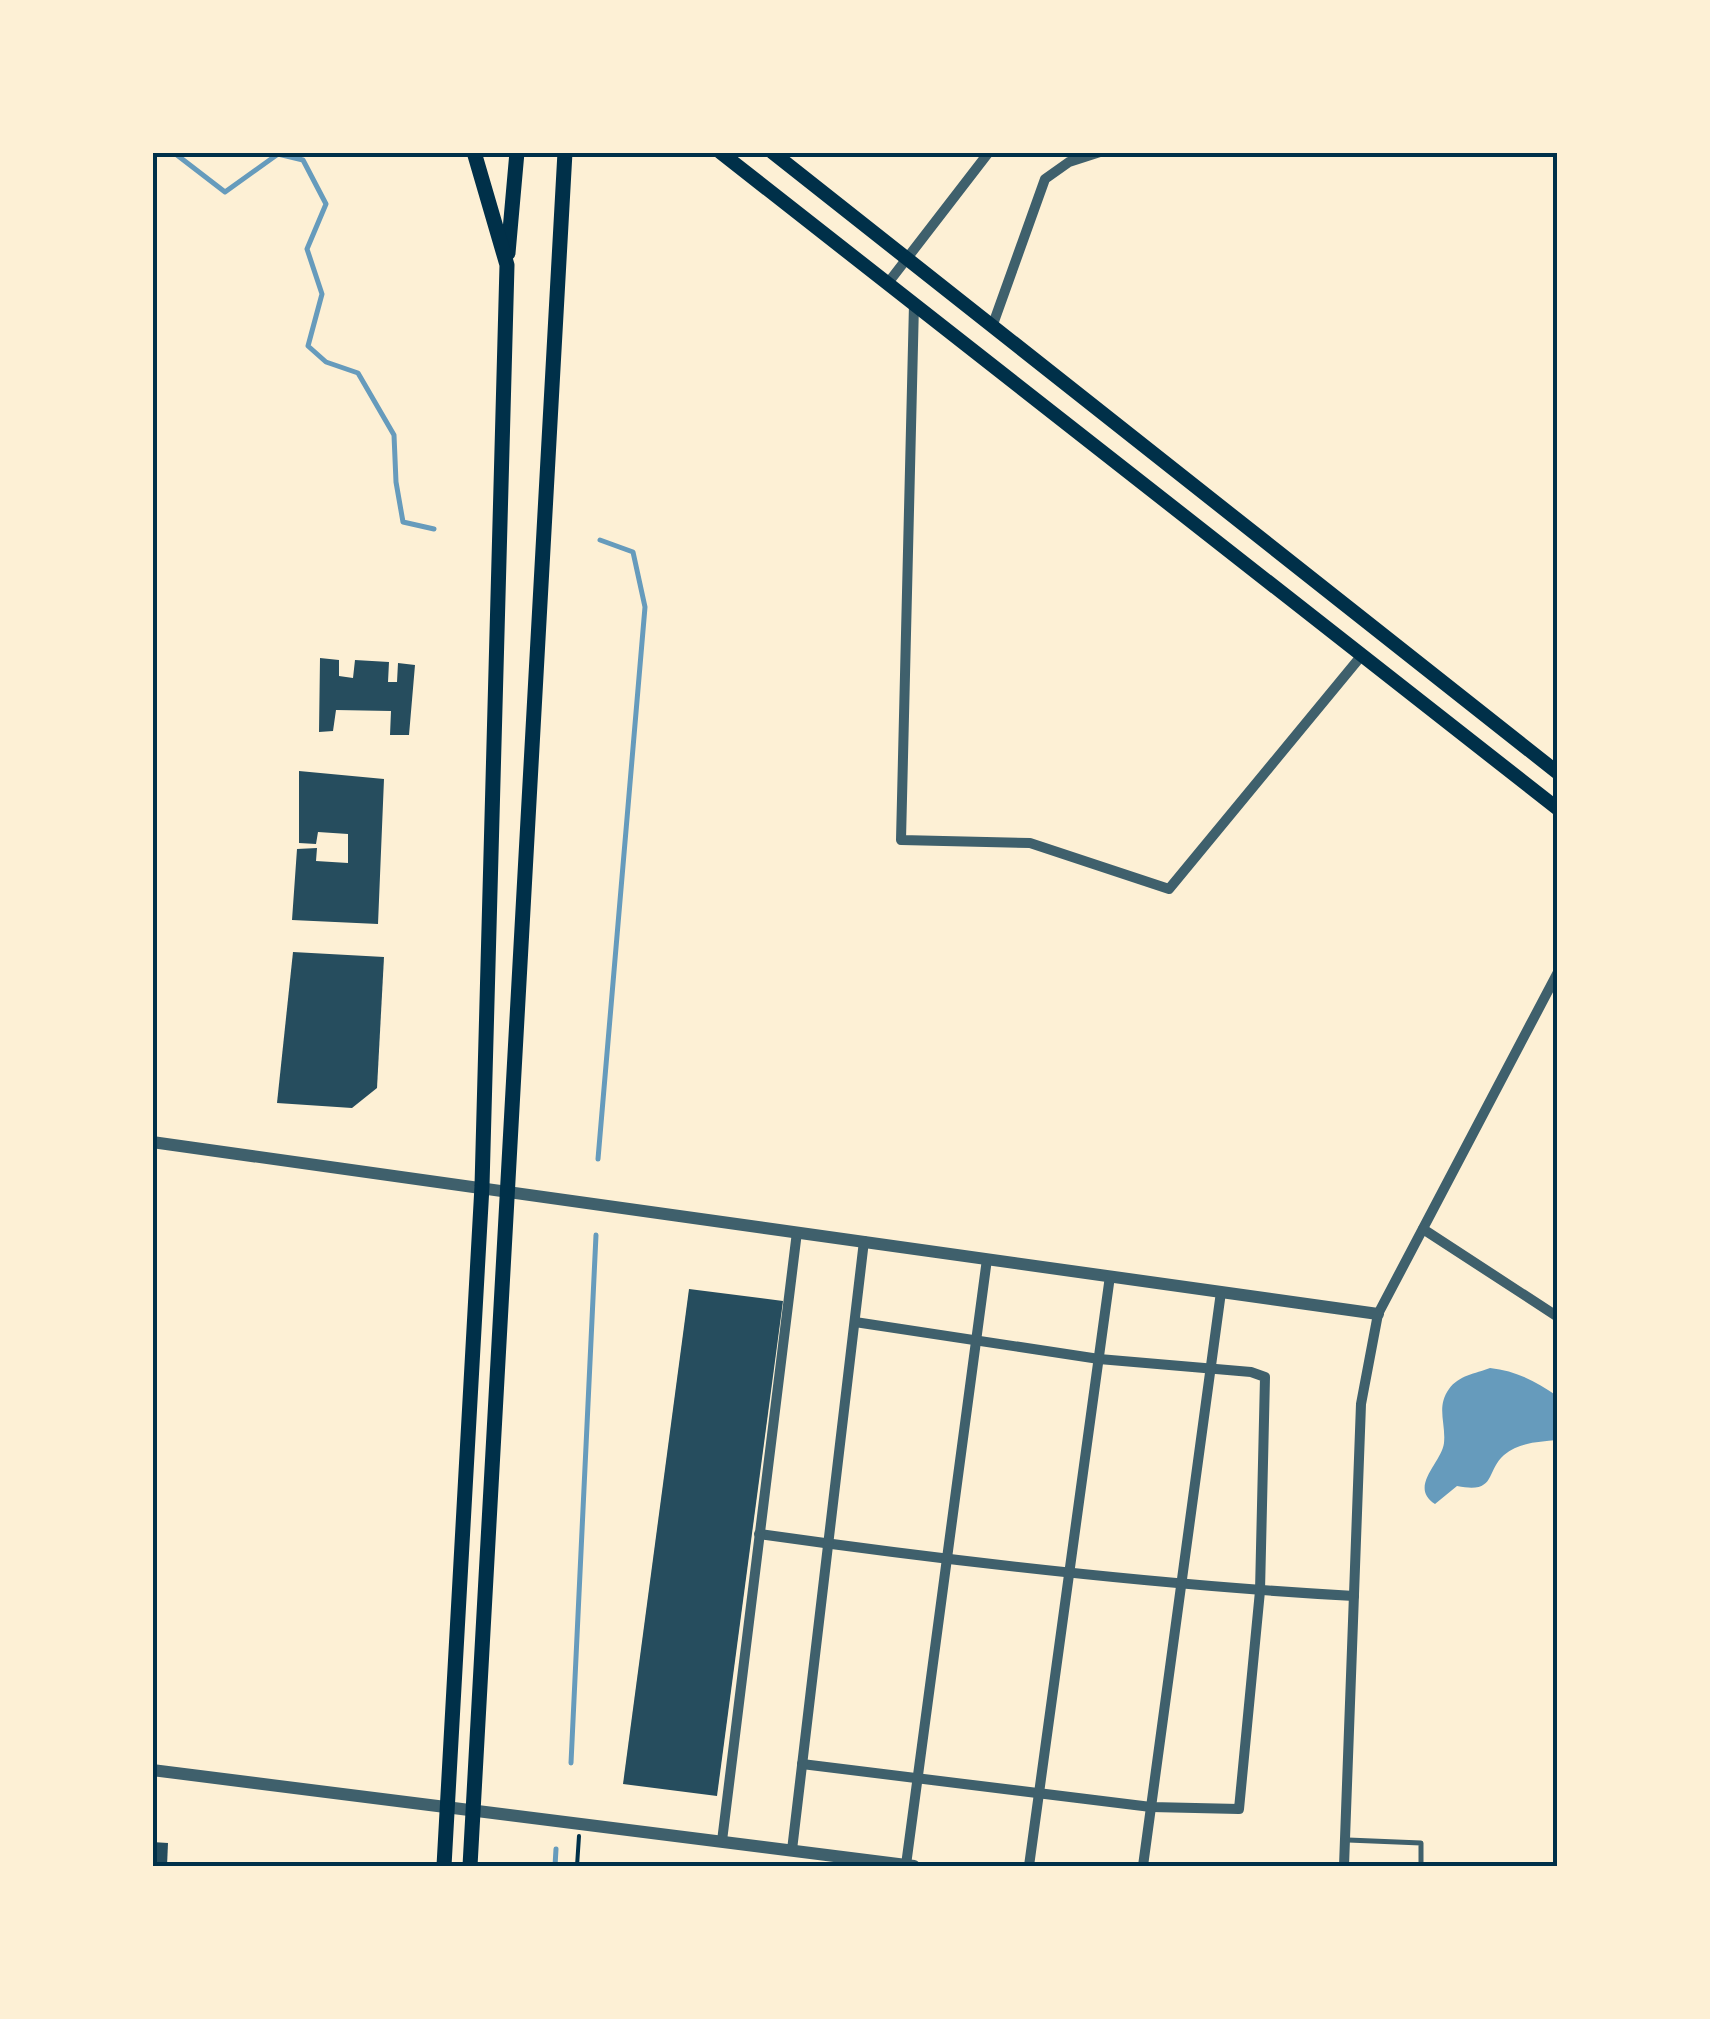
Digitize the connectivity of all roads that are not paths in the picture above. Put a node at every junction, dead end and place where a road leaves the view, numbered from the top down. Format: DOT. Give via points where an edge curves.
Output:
graph roads {
  1 [pos="474,152"];
  2 [pos="517,152"];
  3 [pos="565,152"];
  4 [pos="720,152"];
  5 [pos="772,152"];
  6 [pos="989,152"];
  7 [pos="1100,152"];
  8 [pos="907,260"];
  9 [pos="507,266"];
  10 [pos="888,283"];
  11 [pos="914,304"];
  12 [pos="992,327"];
  13 [pos="1362,655"];
  14 [pos="1558,773"];
  15 [pos="1558,809"];
  16 [pos="1558,972"];
  17 [pos="152,1142"];
  18 [pos="482,1186"];
  19 [pos="508,1190"];
  20 [pos="1422,1228"];
  21 [pos="796,1232"];
  22 [pos="864,1241"];
  23 [pos="987,1259"];
  24 [pos="1110,1276"];
  25 [pos="1221,1292"];
  26 [pos="1378,1314"];
  27 [pos="1558,1316"];
  28 [pos="855,1322"];
  29 [pos="976,1342"];
  30 [pos="1099,1359"];
  31 [pos="1210,1370"];
  32 [pos="760,1534"];
  33 [pos="828,1544"];
  34 [pos="946,1561"];
  35 [pos="1070,1571"];
  36 [pos="1181,1584"];
  37 [pos="1260,1591"];
  38 [pos="1354,1596"];
  39 [pos="802,1764"];
  40 [pos="152,1770"];
  41 [pos="918,1777"];
  42 [pos="1040,1792"];
  43 [pos="447,1806"];
  44 [pos="1151,1808"];
  45 [pos="474,1809"];
  46 [pos="1345,1840"];
  47 [pos="722,1841"];
  48 [pos="792,1850"];
  49 [pos="444,1866"];
  50 [pos="470,1866"];
  51 [pos="906,1866"];
  52 [pos="914,1866"];
  53 [pos="1029,1866"];
  54 [pos="1143,1866"];
  55 [pos="1344,1866"];
  56 [pos="1421,1866"];
  1 -- 9 [label="main road"];
  2 -- 9 [label="main road"];
  3 -- 19 [label="main road"];
  4 -- 10 [label="main road"];
  5 -- 8 [label="main road"];
  6 -- 8 [label="street"];
  7 -- 12 [label="street" via="1044,180"];
  8 -- 10 [label="street"];
  8 -- 12 [label="main road"];
  9 -- 18 [label="main road"];
  10 -- 11 [label="main road"];
  11 -- 13 [label="main road"];
  11 -- 13 [label="street" via="900,840 1030,843 1169,889"];
  12 -- 14 [label="main road"];
  13 -- 15 [label="main road"];
  16 -- 20 [label="street"];
  17 -- 18 [label="street"];
  18 -- 19 [label="street"];
  18 -- 43 [label="main road"];
  19 -- 21 [label="street"];
  19 -- 45 [label="main road"];
  20 -- 26 [label="street"];
  20 -- 27 [label="street"];
  21 -- 22 [label="street"];
  21 -- 32 [label="street"];
  22 -- 23 [label="street"];
  22 -- 28 [label="street"];
  23 -- 24 [label="street"];
  23 -- 29 [label="street"];
  24 -- 25 [label="street"];
  24 -- 30 [label="street"];
  25 -- 26 [label="street"];
  25 -- 31 [label="street"];
  26 -- 38 [label="street" via="1361,1404"];
  28 -- 29 [label="street"];
  28 -- 33 [label="street"];
  29 -- 30 [label="street"];
  29 -- 34 [label="street"];
  30 -- 31 [label="street"];
  30 -- 35 [label="street"];
  31 -- 36 [label="street"];
  31 -- 37 [label="street" via="1265,1377"];
  32 -- 33 [label="street"];
  32 -- 47 [label="street"];
  33 -- 34 [label="street"];
  33 -- 39 [label="street"];
  34 -- 35 [label="street"];
  34 -- 41 [label="street"];
  35 -- 36 [label="street"];
  35 -- 42 [label="street"];
  36 -- 37 [label="street"];
  36 -- 44 [label="street"];
  37 -- 38 [label="street"];
  37 -- 44 [label="street" via="1239,1808"];
  38 -- 46 [label="street"];
  39 -- 41 [label="street"];
  39 -- 48 [label="street"];
  40 -- 43 [label="street"];
  41 -- 42 [label="street"];
  41 -- 51 [label="street"];
  42 -- 44 [label="street"];
  42 -- 53 [label="street"];
  43 -- 45 [label="street"];
  43 -- 49 [label="main road"];
  44 -- 54 [label="street"];
  45 -- 47 [label="street"];
  45 -- 50 [label="main road"];
  46 -- 55 [label="street"];
  46 -- 56 [label="lane" via="1421,1842"];
  47 -- 48 [label="street"];
  48 -- 51 [label="street"];
  51 -- 52 [label="street"];
}
